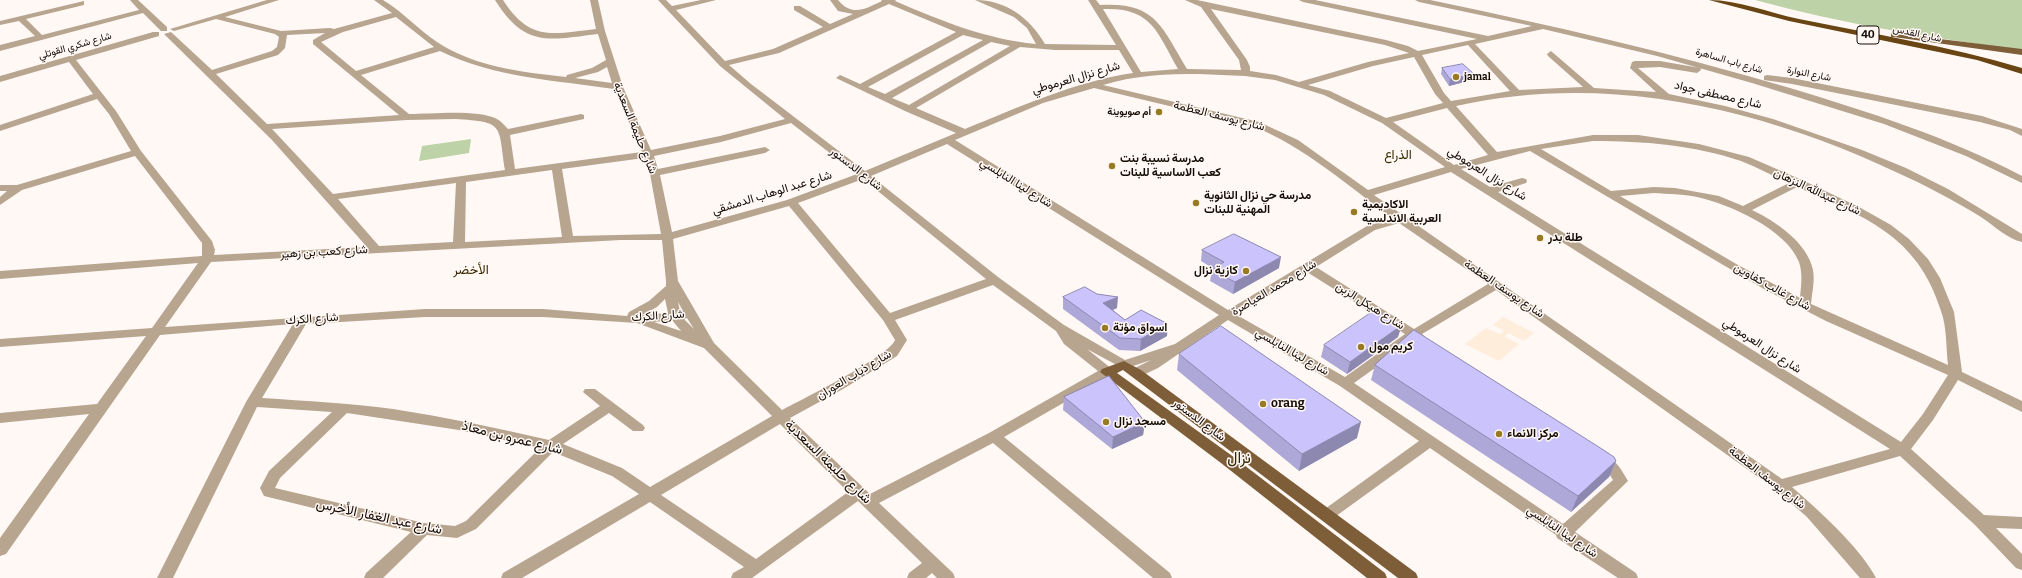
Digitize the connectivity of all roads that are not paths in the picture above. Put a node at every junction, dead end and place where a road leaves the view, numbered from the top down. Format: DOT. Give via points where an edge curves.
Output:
graph roads {
  1 [pos="134,0"];
  2 [pos="245,0"];
  3 [pos="275,0"];
  4 [pos="378,0"];
  5 [pos="499,0"];
  6 [pos="594,0"];
  7 [pos="662,0"];
  8 [pos="712,0"];
  9 [pos="834,0"];
  10 [pos="889,0"];
  11 [pos="979,0"];
  12 [pos="1092,0"];
  13 [pos="1189,0"];
  14 [pos="1303,0"];
  15 [pos="1419,0"];
  16 [pos="1713,0"];
  17 [pos="1737,0"];
  18 [pos="81,3"];
  19 [pos="256,5"];
  20 [pos="1204,5"];
  21 [pos="1098,7"];
  22 [pos="797,8"];
  23 [pos="670,9"];
  24 [pos="143,11"];
  25 [pos="397,14"];
  26 [pos="858,15"];
  27 [pos="216,17"];
  28 [pos="21,18"];
  29 [pos="0,23"];
  30 [pos="1544,26"];
  31 [pos="830,28"];
  32 [pos="169,30"];
  33 [pos="339,30"];
  34 [pos="601,31"];
  35 [pos="962,32"];
  36 [pos="280,33"];
  37 [pos="1894,35"];
  38 [pos="41,38"];
  39 [pos="1488,39"];
  40 [pos="989,40"];
  41 [pos="1470,43"];
  42 [pos="1018,45"];
  43 [pos="1042,47"];
  44 [pos="1122,47"];
  45 [pos="0,48"];
  46 [pos="440,48"];
  47 [pos="2022,52"];
  48 [pos="1417,54"];
  49 [pos="1551,54"];
  50 [pos="71,60"];
  51 [pos="609,62"];
  52 [pos="723,64"];
  53 [pos="2022,64"];
  54 [pos="1184,71"];
  55 [pos="2022,71"];
  56 [pos="211,73"];
  57 [pos="357,73"];
  58 [pos="1245,73"];
  59 [pos="1138,74"];
  60 [pos="1743,77"];
  61 [pos="840,78"];
  62 [pos="0,79"];
  63 [pos="559,79"];
  64 [pos="1092,84"];
  65 [pos="1301,84"];
  66 [pos="618,86"];
  67 [pos="861,87"];
  68 [pos="1592,91"];
  69 [pos="1517,93"];
  70 [pos="98,96"];
  71 [pos="1666,96"];
  72 [pos="885,98"];
  73 [pos="1448,104"];
  74 [pos="908,109"];
  75 [pos="408,117"];
  76 [pos="581,117"];
  77 [pos="792,120"];
  78 [pos="1385,121"];
  79 [pos="265,127"];
  80 [pos="0,128"];
  81 [pos="963,132"];
  82 [pos="505,133"];
  83 [pos="2022,133"];
  84 [pos="946,140"];
  85 [pos="1531,148"];
  86 [pos="765,150"];
  87 [pos="137,152"];
  88 [pos="648,154"];
  89 [pos="1495,156"];
  90 [pos="557,167"];
  91 [pos="1452,168"];
  92 [pos="511,173"];
  93 [pos="655,173"];
  94 [pos="864,175"];
  95 [pos="461,179"];
  96 [pos="2022,180"];
  97 [pos="1522,181"];
  98 [pos="1798,182"];
  99 [pos="0,188"];
  100 [pos="18,188"];
  101 [pos="1488,191"];
  102 [pos="1366,194"];
  103 [pos="1611,194"];
  104 [pos="331,197"];
  105 [pos="0,202"];
  106 [pos="791,202"];
  107 [pos="1382,206"];
  108 [pos="1745,209"];
  109 [pos="1400,219"];
  110 [pos="1371,228"];
  111 [pos="666,234"];
  112 [pos="2022,239"];
  113 [pos="568,240"];
  114 [pos="459,245"];
  115 [pos="375,249"];
  116 [pos="207,259"];
  117 [pos="1308,268"];
  118 [pos="0,275"];
  119 [pos="994,280"];
  120 [pos="671,284"];
  121 [pos="1497,284"];
  122 [pos="1805,306"];
  123 [pos="689,310"];
  124 [pos="674,312"];
  125 [pos="1228,315"];
  126 [pos="630,318"];
  127 [pos="888,318"];
  128 [pos="302,320"];
  129 [pos="1060,328"];
  130 [pos="155,331"];
  131 [pos="1414,334"];
  132 [pos="0,343"];
  133 [pos="703,343"];
  134 [pos="1434,347"];
  135 [pos="1130,369"];
  136 [pos="1956,373"];
  137 [pos="1113,376"];
  138 [pos="1345,383"];
  139 [pos="590,392"];
  140 [pos="253,402"];
  141 [pos="609,406"];
  142 [pos="2022,407"];
  143 [pos="102,408"];
  144 [pos="344,408"];
  145 [pos="781,417"];
  146 [pos="0,418"];
  147 [pos="638,428"];
  148 [pos="994,436"];
  149 [pos="1428,441"];
  150 [pos="551,445"];
  151 [pos="1903,450"];
  152 [pos="1590,452"];
  153 [pos="1780,485"];
  154 [pos="652,494"];
  155 [pos="863,498"];
  156 [pos="1327,515"];
  157 [pos="1980,521"];
  158 [pos="2022,523"];
  159 [pos="424,529"];
  160 [pos="1563,534"];
  161 [pos="0,550"];
  162 [pos="932,564"];
  163 [pos="2022,564"];
  164 [pos="756,567"];
  165 [pos="165,578"];
  166 [pos="372,578"];
  167 [pos="509,578"];
  168 [pos="739,578"];
  169 [pos="915,578"];
  170 [pos="947,578"];
  171 [pos="1164,578"];
  172 [pos="1379,578"];
  173 [pos="1410,578"];
  174 [pos="1630,578"];
  175 [pos="1868,578"];
  1 -- 24 [label="street"];
  2 -- 19 [label="street"];
  3 -- 19 [label="street"];
  4 -- 25 [label="street"];
  5 -- 34 [label="street" via="514,20 530,32 557,35"];
  6 -- 34 [label="street, شارع حليمة السعدية"];
  7 -- 23 [label="street, شارع الدستور"];
  8 -- 23 [label="street"];
  9 -- 26 [label="street" via="841,9"];
  10 -- 26 [label="street"];
  10 -- 35 [label="street"];
  11 -- 43 [label="street" via="1024,19 1033,29"];
  12 -- 21 [label="street"];
  13 -- 20 [label="street"];
  14 -- 39 [label="street" via="1446,28"];
  15 -- 30 [label="street, شارع باب الساهرة"];
  16 -- 55 [label="highway, شارع القدس / 40" via="1789,19 1979,58"];
  17 -- 37 [label="highway, شارع القدس / 40"];
  18 -- 28 [label="street"];
  19 -- 27 [label="street"];
  20 -- 48 [label="street" via="1386,43"];
  20 -- 58 [label="street" via="1243,60"];
  21 -- 44 [label="street"];
  21 -- 54 [label="street" via="1131,7 1151,19"];
  22 -- 31 [label="street"];
  23 -- 52 [label="street, شارع الدستور"];
  24 -- 32 [label="street"];
  24 -- 38 [label="street"];
  25 -- 33 [label="street"];
  25 -- 46 [label="street"];
  26 -- 31 [label="street"];
  27 -- 32 [label="street"];
  27 -- 36 [label="street"];
  28 -- 29 [label="street"];
  28 -- 38 [label="street"];
  30 -- 39 [label="street"];
  30 -- 60 [label="street, شارع باب الساهرة" via="1655,52"];
  31 -- 52 [label="street" via="776,51"];
  32 -- 50 [label="street, شارع شكري القوتلي" via="158,30 156,34"];
  32 -- 56 [label="street"];
  33 -- 36 [label="street"];
  33 -- 57 [label="street" via="321,36 316,42"];
  34 -- 51 [label="street, شارع حليمة السعدية"];
  35 -- 40 [label="street"];
  35 -- 67 [label="street"];
  36 -- 56 [label="street" via="283,36 281,48 275,53"];
  37 -- 47 [label="main road"];
  37 -- 53 [label="highway, شارع القدس / 40" via="1984,53"];
  38 -- 45 [label="street"];
  39 -- 41 [label="street"];
  40 -- 42 [label="street"];
  40 -- 72 [label="street"];
  41 -- 48 [label="street"];
  41 -- 69 [label="street"];
  42 -- 43 [label="street"];
  42 -- 74 [label="street"];
  43 -- 44 [label="street"];
  44 -- 59 [label="street"];
  46 -- 57 [label="street"];
  46 -- 63 [label="street" via="508,72"];
  48 -- 65 [label="street"];
  48 -- 73 [label="street" via="1436,89"];
  49 -- 68 [label="street"];
  50 -- 62 [label="street, شارع شكري القوتلي"];
  50 -- 70 [label="street"];
  51 -- 63 [label="street" via="586,74"];
  51 -- 66 [label="street, شارع حليمة السعدية"];
  52 -- 77 [label="street, شارع الدستور"];
  54 -- 58 [label="street, شارع نزال العرموطي"];
  54 -- 59 [label="street, شارع نزال العرموطي"];
  56 -- 79 [label="street"];
  57 -- 75 [label="street"];
  58 -- 65 [label="street, شارع نزال العرموطي"];
  59 -- 64 [label="street, شارع نزال العرموطي"];
  60 -- 71 [label="street, شارع النوارة" via="1660,64 1636,64 1634,68"];
  60 -- 83 [label="street, شارع النوارة" via="1792,82 1942,111 2000,124"];
  60 -- 96 [label="street, شارع باب الساهرة" via="1911,131"];
  61 -- 67 [label="street"];
  63 -- 66 [label="street"];
  64 -- 81 [label="street, شارع نزال العرموطي" via="1040,101"];
  64 -- 102 [label="street, شارع يوسف العظمة" via="1272,129 1295,141"];
  65 -- 78 [label="street, شارع نزال العرموطي" via="1340,98"];
  66 -- 88 [label="street, شارع حليمة السعدية"];
  67 -- 72 [label="street"];
  68 -- 69 [label="street, شارع مصطفى جواد"];
  68 -- 71 [label="street, شارع مصطفى جواد"];
  69 -- 73 [label="street, شارع مصطفى جواد"];
  70 -- 80 [label="street"];
  70 -- 87 [label="street" via="113,113"];
  71 -- 112 [label="street, شارع مصطفى جواد" via="1754,116 1865,155 1963,202"];
  72 -- 74 [label="street"];
  73 -- 78 [label="street, شارع مصطفى جواد"];
  73 -- 89 [label="street"];
  74 -- 81 [label="street"];
  75 -- 79 [label="street"];
  75 -- 82 [label="street" via="484,118 499,125"];
  76 -- 82 [label="street"];
  77 -- 88 [label="street" via="721,139"];
  77 -- 94 [label="street, شارع الدستور"];
  78 -- 91 [label="street, شارع نزال العرموطي"];
  79 -- 104 [label="street"];
  81 -- 84 [label="street, شارع نزال العرموطي"];
  82 -- 92 [label="street"];
  84 -- 94 [label="street, شارع نزال العرموطي"];
  84 -- 125 [label="street, شارع لينا النابلسي"];
  85 -- 89 [label="street, شارع عبدالله النزهان"];
  85 -- 98 [label="street, شارع عبدالله النزهان" via="1593,138 1650,139 1728,153"];
  85 -- 103 [label="street, شارع غالب كفاوين"];
  86 -- 93 [label="street"];
  87 -- 100 [label="street"];
  87 -- 116 [label="street" via="163,182 208,243"];
  88 -- 90 [label="street"];
  88 -- 93 [label="street, شارع حليمة السعدية"];
  89 -- 91 [label="street, شارع عبدالله النزهان"];
  90 -- 92 [label="street"];
  90 -- 113 [label="street"];
  91 -- 101 [label="street, شارع نزال العرموطي"];
  91 -- 102 [label="street, شارع عبدالله النزهان"];
  92 -- 95 [label="street"];
  93 -- 111 [label="street, شارع حليمة السعدية"];
  94 -- 106 [label="street, شارع عبد الوهاب الدمشقي"];
  94 -- 119 [label="street, شارع الدستور"];
  95 -- 104 [label="street"];
  95 -- 114 [label="street"];
  97 -- 101 [label="street"];
  98 -- 108 [label="street"];
  98 -- 136 [label="street, شارع عبدالله النزهان" via="1856,209 1887,228 1924,260 1948,312"];
  99 -- 100 [label="street"];
  100 -- 105 [label="street"];
  101 -- 151 [label="street, شارع نزال العرموطي"];
  102 -- 107 [label="street, شارع يوسف العظمة"];
  103 -- 108 [label="street" via="1646,189 1682,191"];
  103 -- 122 [label="street, شارع غالب كفاوين"];
  104 -- 115 [label="street"];
  106 -- 111 [label="street, شارع عبد الوهاب الدمشقي" via="692,232"];
  106 -- 127 [label="street, شارع ذياب العوران"];
  107 -- 109 [label="street, شارع يوسف العظمة"];
  107 -- 110 [label="street, شارع محمد العياصرة" via="1381,213"];
  108 -- 122 [label="street" via="1781,233 1806,264 1808,277"];
  109 -- 110 [label="street, شارع محمد العياصرة"];
  109 -- 121 [label="street, شارع يوسف العظمة"];
  110 -- 117 [label="street, شارع محمد العياصرة"];
  111 -- 113 [label="street, شارع كعب بن زهير"];
  111 -- 120 [label="street, شارع حليمة السعدية"];
  113 -- 114 [label="street, شارع كعب بن زهير"];
  114 -- 115 [label="street, شارع كعب بن زهير"];
  115 -- 116 [label="street, شارع كعب بن زهير"];
  116 -- 118 [label="street, شارع كعب بن زهير"];
  116 -- 130 [label="street"];
  117 -- 125 [label="street, شارع محمد العياصرة"];
  117 -- 131 [label="street, شارع هيكل الزبن"];
  119 -- 127 [label="street"];
  119 -- 129 [label="street, شارع الدستور"];
  120 -- 123 [label="street, شارع حليمة السعدية"];
  120 -- 124 [label="street, شارع حليمة السعدية"];
  120 -- 126 [label="street" via="657,301"];
  121 -- 131 [label="street"];
  121 -- 153 [label="street, شارع يوسف العظمة"];
  122 -- 136 [label="street, شارع غالب كفاوين"];
  123 -- 124 [label="street, شارع الكرك"];
  123 -- 133 [label="street, شارع حليمة السعدية"];
  124 -- 126 [label="street, شارع الكرك"];
  124 -- 133 [label="street, شارع حليمة السعدية"];
  125 -- 135 [label="street, شارع محمد العياصرة" via="1177,347 1160,362"];
  125 -- 138 [label="street, شارع لينا النابلسي"];
  126 -- 128 [label="street, شارع الكرك" via="488,312"];
  126 -- 133 [label="street"];
  127 -- 145 [label="street, شارع ذياب العوران" via="901,340 896,349 838,386"];
  128 -- 130 [label="street, شارع الكرك"];
  128 -- 140 [label="street"];
  129 -- 135 [label="street, شارع الدستور"];
  129 -- 137 [label="street, شارع الدستور" via="1070,341"];
  130 -- 132 [label="street, شارع الكرك"];
  130 -- 143 [label="street"];
  131 -- 134 [label="street, شارع هيكل الزبن"];
  131 -- 138 [label="street"];
  133 -- 145 [label="street, شارع حليمة السعدية"];
  135 -- 137 [label="main road, شارع محمد العياصرة"];
  135 -- 156 [label="main road, شارع الدستور"];
  136 -- 142 [label="street, شارع غالب كفاوين"];
  136 -- 151 [label="street"];
  137 -- 148 [label="street"];
  137 -- 172 [label="main road, شارع الدستور"];
  138 -- 149 [label="street, شارع لينا النابلسي"];
  139 -- 141 [label="street"];
  140 -- 144 [label="street, شارع عمرو بن معاذ"];
  140 -- 165 [label="street"];
  141 -- 147 [label="street"];
  141 -- 150 [label="street, شارع عبد الغفار الأخرس"];
  143 -- 146 [label="street"];
  143 -- 161 [label="street"];
  144 -- 150 [label="street, شارع عمرو بن معاذ" via="459,425"];
  144 -- 159 [label="street, شارع عبد الغفار الأخرس" via="274,475 267,488 269,492"];
  145 -- 154 [label="street, شارع ذياب العوران"];
  145 -- 155 [label="street, شارع حليمة السعدية"];
  148 -- 155 [label="street"];
  148 -- 171 [label="street"];
  149 -- 156 [label="street"];
  149 -- 160 [label="street, شارع لينا النابلسي"];
  150 -- 154 [label="street, شارع عمرو بن معاذ" via="617,472"];
  150 -- 159 [label="street, شارع عبد الغفار الأخرس" via="464,530 457,532"];
  151 -- 153 [label="street"];
  151 -- 157 [label="street, شارع نزال العرموطي"];
  152 -- 160 [label="street" via="1613,468 1621,481"];
  153 -- 175 [label="street, شارع يوسف العظمة" via="1812,513 1863,569"];
  154 -- 164 [label="street, شارع عمرو بن معاذ"];
  154 -- 167 [label="street, شارع ذياب العوران"];
  155 -- 162 [label="street, شارع حليمة السعدية"];
  155 -- 164 [label="street"];
  156 -- 173 [label="main road, شارع الدستور"];
  157 -- 158 [label="street"];
  157 -- 163 [label="street, شارع نزال العرموطي"];
  159 -- 166 [label="street"];
  160 -- 174 [label="street, شارع لينا النابلسي"];
  162 -- 169 [label="street"];
  162 -- 170 [label="street, شارع حليمة السعدية"];
  164 -- 168 [label="street"];
}
